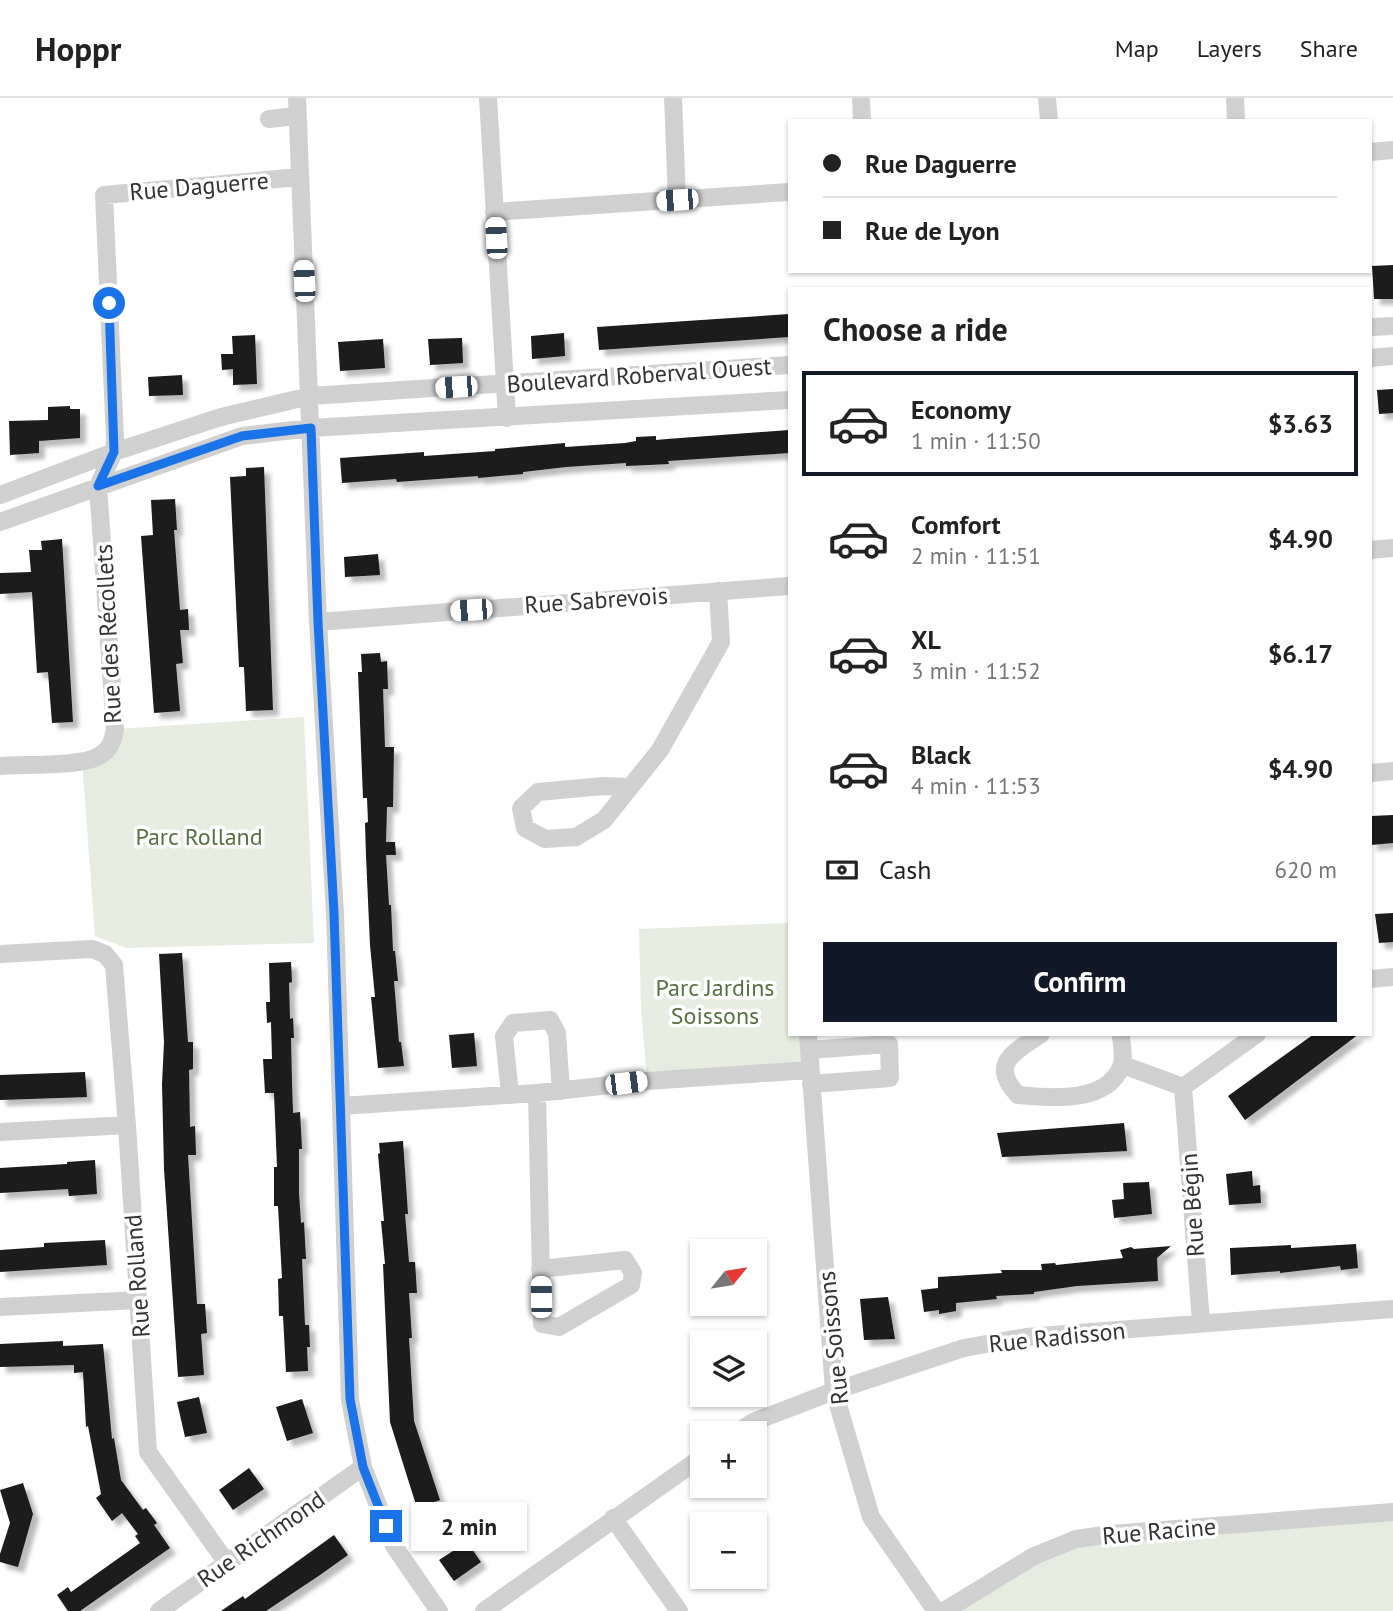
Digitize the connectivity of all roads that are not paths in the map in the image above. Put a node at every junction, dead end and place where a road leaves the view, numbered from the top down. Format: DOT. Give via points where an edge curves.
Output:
graph roads {
  1 [pos="297,98"];
  2 [pos="488,98"];
  3 [pos="673,98"];
  4 [pos="861,98"];
  5 [pos="1047,98"];
  6 [pos="1235,98"];
  7 [pos="297,116"];
  8 [pos="269,118"];
  9 [pos="862,119"];
  10 [pos="1049,119"];
  11 [pos="1236,119"];
  12 [pos="1393,150"];
  13 [pos="1372,152"];
  14 [pos="299,177"];
  15 [pos="788,192"];
  16 [pos="677,200"];
  17 [pos="494,212"];
  18 [pos="1393,326"];
  19 [pos="1372,327"];
  20 [pos="1393,356"];
  21 [pos="1372,358"];
  22 [pos="788,365"];
  23 [pos="505,383"];
  24 [pos="310,396"];
  25 [pos="788,400"];
  26 [pos="506,418"];
  27 [pos="311,428"];
  28 [pos="114,452"];
  29 [pos="98,486"];
  30 [pos="0,495"];
  31 [pos="0,522"];
  32 [pos="1393,548"];
  33 [pos="1372,550"];
  34 [pos="788,586"];
  35 [pos="718,591"];
  36 [pos="318,622"];
  37 [pos="0,766"];
  38 [pos="1393,771"];
  39 [pos="1372,773"];
  40 [pos="628,787"];
  41 [pos="0,954"];
  42 [pos="1393,977"];
  43 [pos="1372,979"];
  44 [pos="1038,1036"];
  45 [pos="1121,1036"];
  46 [pos="1254,1036"];
  47 [pos="808,1042"];
  48 [pos="1123,1065"];
  49 [pos="810,1077"];
  50 [pos="1183,1087"];
  51 [pos="561,1091"];
  52 [pos="537,1093"];
  53 [pos="510,1095"];
  54 [pos="341,1106"];
  55 [pos="127,1125"];
  56 [pos="0,1132"];
  57 [pos="540,1269"];
  58 [pos="139,1300"];
  59 [pos="0,1307"];
  60 [pos="1393,1309"];
  61 [pos="1201,1322"];
  62 [pos="834,1391"];
  63 [pos="756,1421"];
  64 [pos="690,1465"];
  65 [pos="363,1467"];
  66 [pos="1393,1512"];
  67 [pos="613,1518"];
  68 [pos="227,1563"];
  69 [pos="159,1611"];
  70 [pos="439,1611"];
  71 [pos="484,1611"];
  72 [pos="679,1611"];
  73 [pos="936,1611"];
  74 [pos="944,1611"];
  1 -- 7 [label="street"];
  2 -- 17 [label="street"];
  3 -- 16 [label="street"];
  4 -- 9 [label="street"];
  5 -- 10 [label="street"];
  6 -- 11 [label="street"];
  7 -- 8 [label="street"];
  7 -- 14 [label="street"];
  12 -- 13 [label="street"];
  14 -- 24 [label="street"];
  14 -- 28 [label="street, Rue Daguerre" via="104,195"];
  15 -- 16 [label="street"];
  16 -- 17 [label="street"];
  17 -- 23 [label="street"];
  18 -- 19 [label="street"];
  20 -- 21 [label="street"];
  22 -- 23 [label="street, Boulevard Roberval Ouest"];
  23 -- 24 [label="street, Boulevard Roberval Ouest"];
  23 -- 26 [label="street"];
  24 -- 27 [label="street"];
  24 -- 28 [label="street, Boulevard Roberval Ouest" via="221,417"];
  25 -- 26 [label="street, Boulevard Roberval Ouest"];
  26 -- 27 [label="street, Boulevard Roberval Ouest"];
  27 -- 29 [label="street, Boulevard Roberval Ouest" via="242,436"];
  27 -- 36 [label="street"];
  28 -- 29 [label="street, Rue des Récollets"];
  28 -- 30 [label="street, Boulevard Roberval Ouest"];
  29 -- 31 [label="street, Boulevard Roberval Ouest"];
  29 -- 37 [label="street, Rue des Récollets" via="113,743 99,756 82,761"];
  32 -- 33 [label="street"];
  34 -- 35 [label="street, Rue Sabrevois"];
  35 -- 36 [label="street, Rue Sabrevois"];
  35 -- 40 [label="street" via="721,642 660,750"];
  36 -- 54 [label="street"];
  38 -- 39 [label="street"];
  40 -- 40 [label="street" via="538,792 521,807 525,828 545,839 576,837 604,820"];
  41 -- 55 [label="street, Rue Rolland" via="92,949 105,954 114,965"];
  42 -- 43 [label="street"];
  44 -- 48 [label="street" via="1008,1057 1004,1070 1018,1094 1051,1099 1097,1091 1112,1082"];
  45 -- 48 [label="street"];
  46 -- 50 [label="street"];
  47 -- 49 [label="street, Rue Soissons"];
  47 -- 49 [label="street, Rue Soissons" via="888,1044 890,1078"];
  48 -- 50 [label="street"];
  49 -- 51 [label="street" via="647,1081"];
  49 -- 62 [label="street, Rue Soissons"];
  50 -- 61 [label="street, Rue Bégin"];
  51 -- 52 [label="street"];
  51 -- 53 [label="street" via="557,1033 550,1020 513,1023 504,1036"];
  52 -- 53 [label="street"];
  52 -- 57 [label="street"];
  53 -- 54 [label="street"];
  54 -- 65 [label="street" via="350,1399"];
  55 -- 56 [label="street"];
  55 -- 58 [label="street, Rue Rolland"];
  57 -- 57 [label="street" via="625,1260 633,1273 631,1285 559,1326 542,1324"];
  58 -- 59 [label="street"];
  58 -- 68 [label="street, Rue Rolland" via="148,1452"];
  60 -- 61 [label="street, Rue Radisson"];
  61 -- 62 [label="street, Rue Radisson" via="1026,1337 964,1348"];
  62 -- 63 [label="street, Rue Radisson"];
  62 -- 73 [label="street, Rue Soissons" via="871,1517"];
  64 -- 67 [label="street"];
  65 -- 68 [label="street, Rue Richmond"];
  65 -- 70 [label="street" via="394,1546"];
  66 -- 74 [label="street, Rue Racine" via="1076,1539 1034,1556"];
  67 -- 71 [label="street"];
  67 -- 72 [label="street"];
  68 -- 69 [label="street, Rue Richmond"];
}
